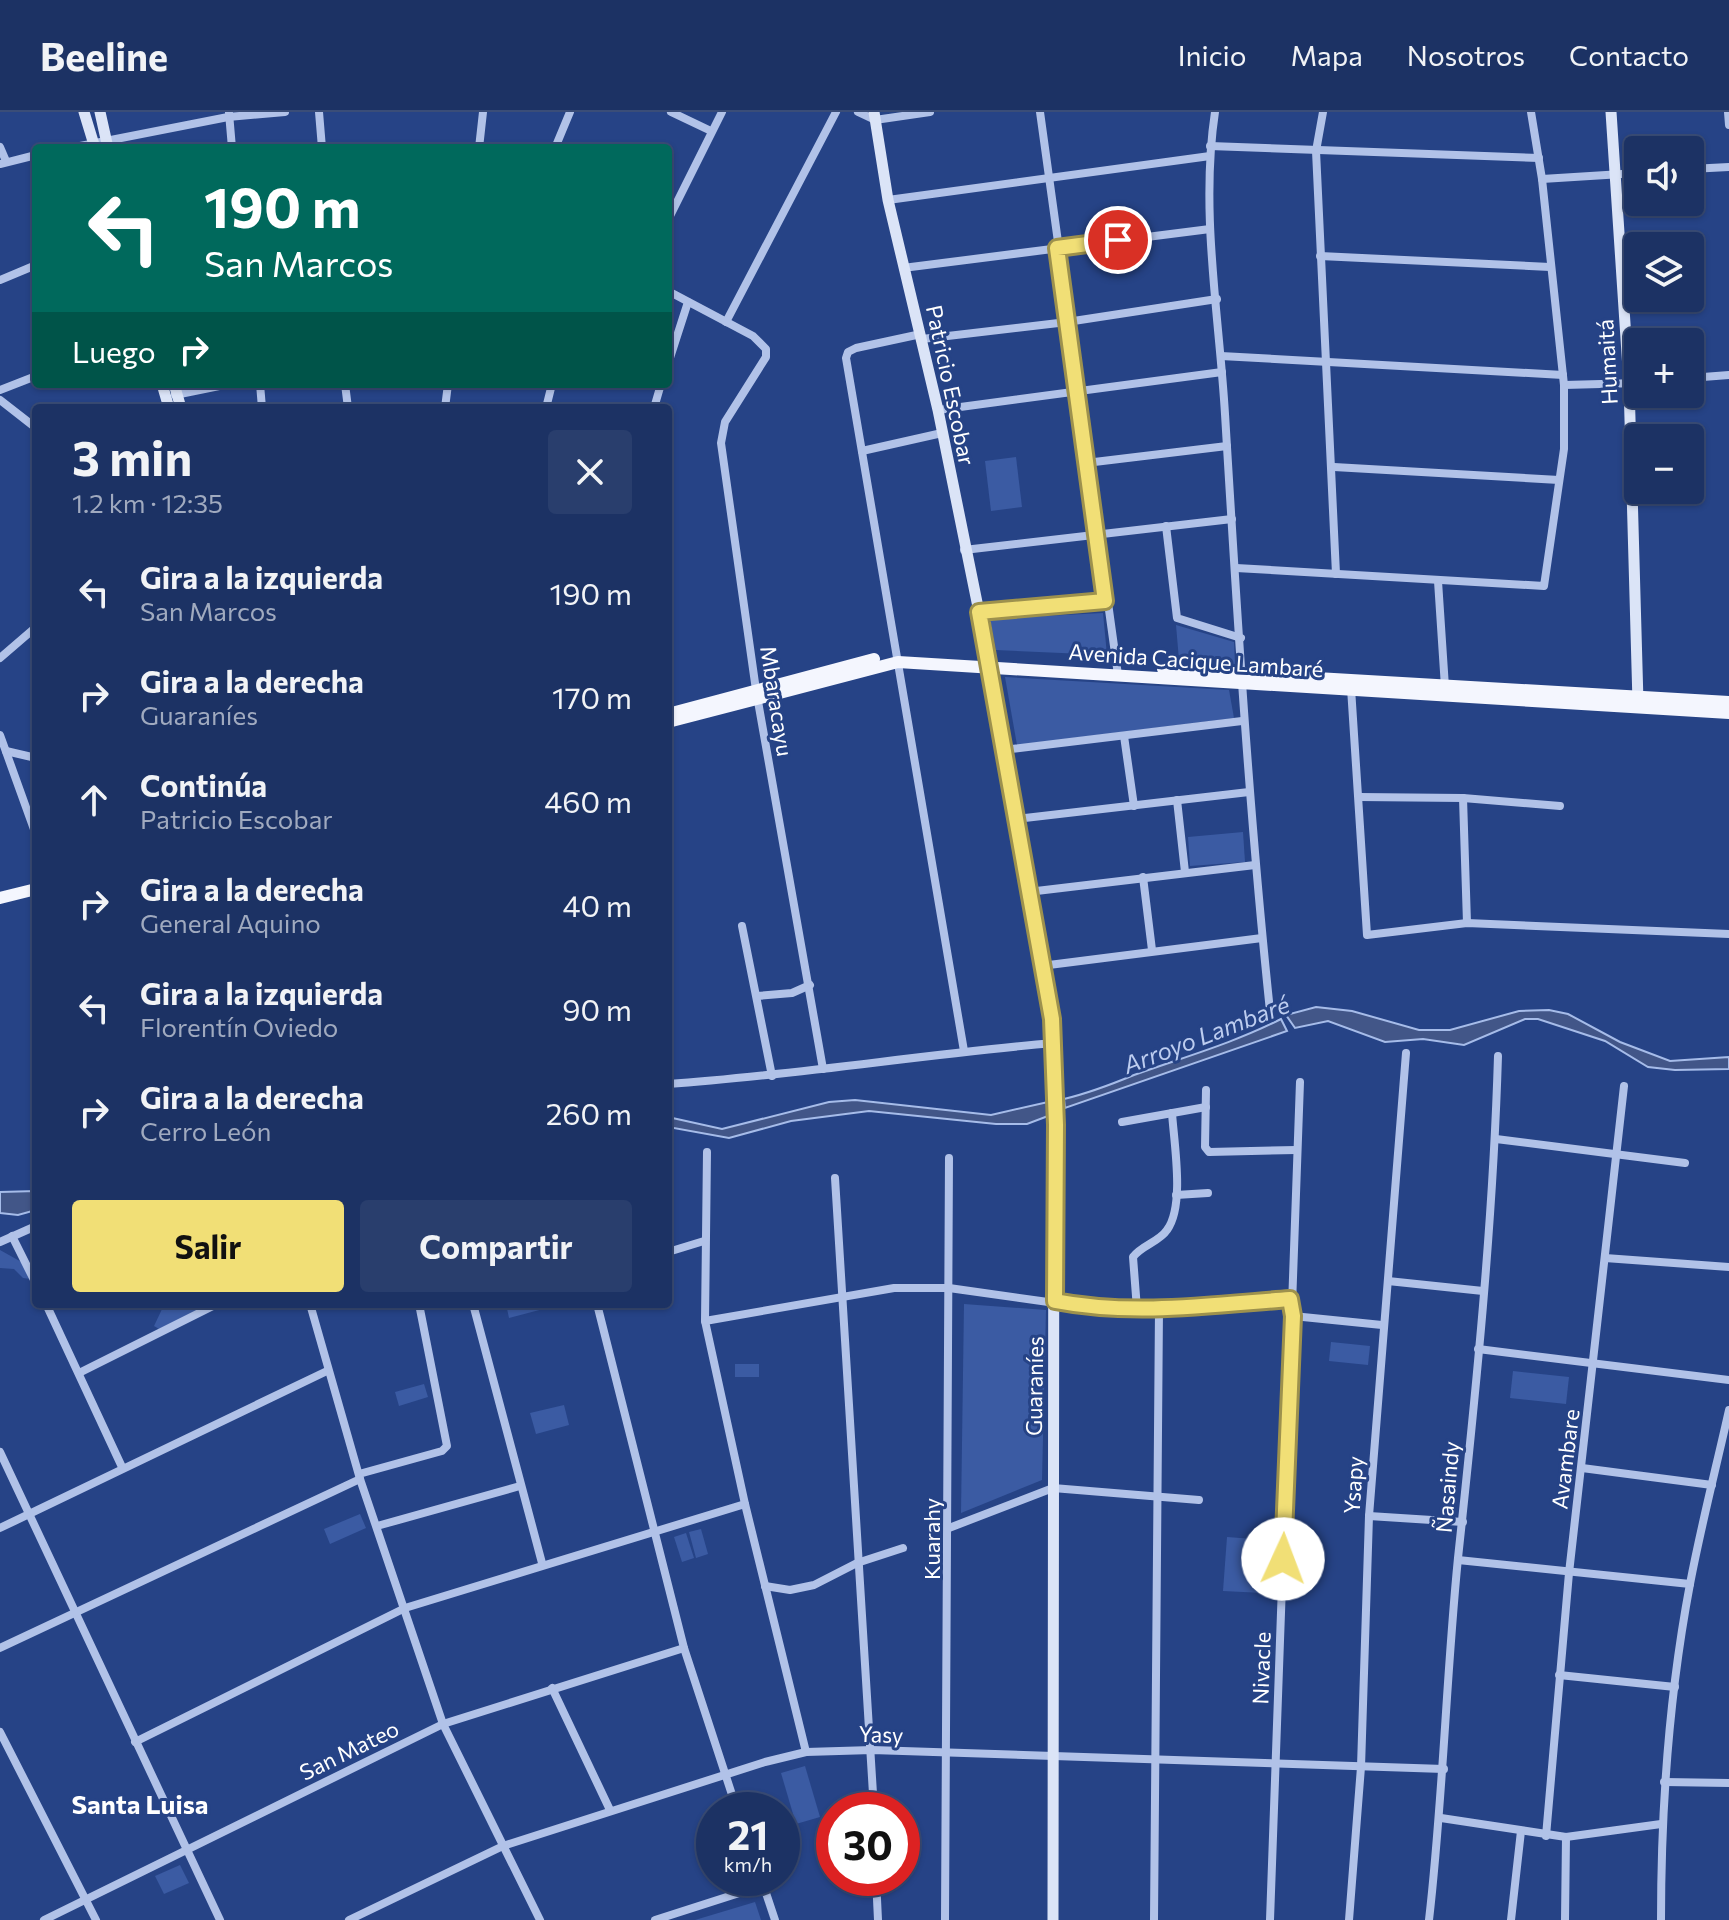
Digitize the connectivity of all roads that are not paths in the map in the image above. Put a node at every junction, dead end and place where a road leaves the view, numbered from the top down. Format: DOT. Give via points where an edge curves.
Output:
graph roads {
  1 [pos="84,112"];
  2 [pos="100,112"];
  3 [pos="285,112"];
  4 [pos="319,112"];
  5 [pos="483,112"];
  6 [pos="570,112"];
  7 [pos="671,112"];
  8 [pos="722,112"];
  9 [pos="836,112"];
  10 [pos="858,112"];
  11 [pos="930,112"];
  12 [pos="1040,112"];
  13 [pos="1215,112"];
  14 [pos="1323,112"];
  15 [pos="1531,112"];
  16 [pos="1611,112"];
  17 [pos="1728,112"];
  18 [pos="229,114"];
  19 [pos="874,116"];
  20 [pos="1729,122"];
  21 [pos="711,131"];
  22 [pos="93,144"];
  23 [pos="107,144"];
  24 [pos="232,144"];
  25 [pos="322,144"];
  26 [pos="479,144"];
  27 [pos="557,144"];
  28 [pos="0,147"];
  29 [pos="1210,151"];
  30 [pos="1316,151"];
  31 [pos="32,156"];
  32 [pos="1539,158"];
  33 [pos="3,162"];
  34 [pos="1729,167"];
  35 [pos="1704,168"];
  36 [pos="1614,174"];
  37 [pos="1624,174"];
  38 [pos="1049,177"];
  39 [pos="1542,179"];
  40 [pos="888,200"];
  41 [pos="672,212"];
  42 [pos="1210,229"];
  43 [pos="1057,248"];
  44 [pos="1320,256"];
  45 [pos="32,267"];
  46 [pos="1550,267"];
  47 [pos="903,268"];
  48 [pos="0,280"];
  49 [pos="672,293"];
  50 [pos="1217,299"];
  51 [pos="688,302"];
  52 [pos="726,322"];
  53 [pos="1067,322"];
  54 [pos="1629,328"];
  55 [pos="921,337"];
  56 [pos="672,352"];
  57 [pos="1221,356"];
  58 [pos="1328,360"];
  59 [pos="1222,372"];
  60 [pos="1729,375"];
  61 [pos="1704,377"];
  62 [pos="32,378"];
  63 [pos="1563,380"];
  64 [pos="1624,383"];
  65 [pos="210,388"];
  66 [pos="0,390"];
  67 [pos="1076,393"];
  68 [pos="171,396"];
  69 [pos="0,400"];
  70 [pos="1634,408"];
  71 [pos="938,410"];
  72 [pos="32,425"];
  73 [pos="942,433"];
  74 [pos="1227,446"];
  75 [pos="862,451"];
  76 [pos="1086,463"];
  77 [pos="1334,467"];
  78 [pos="1559,480"];
  79 [pos="1232,519"];
  80 [pos="1166,526"];
  81 [pos="1096,534"];
  82 [pos="964,550"];
  83 [pos="1236,568"];
  84 [pos="1336,574"];
  85 [pos="1438,581"];
  86 [pos="1105,601"];
  87 [pos="979,612"];
  88 [pos="32,630"];
  89 [pos="1241,638"];
  90 [pos="0,658"];
  91 [pos="897,658"];
  92 [pos="988,663"];
  93 [pos="1116,670"];
  94 [pos="1241,678"];
  95 [pos="1350,685"];
  96 [pos="1445,690"];
  97 [pos="757,695"];
  98 [pos="1638,702"];
  99 [pos="1729,702"];
  100 [pos="672,713"];
  101 [pos="1729,713"];
  102 [pos="672,721"];
  103 [pos="1242,721"];
  104 [pos="0,735"];
  105 [pos="1124,736"];
  106 [pos="1003,750"];
  107 [pos="6,751"];
  108 [pos="32,757"];
  109 [pos="1249,792"];
  110 [pos="1359,797"];
  111 [pos="1463,798"];
  112 [pos="1177,800"];
  113 [pos="1134,806"];
  114 [pos="1560,806"];
  115 [pos="1016,819"];
  116 [pos="32,824"];
  117 [pos="1255,865"];
  118 [pos="1185,872"];
  119 [pos="1143,877"];
  120 [pos="32,881"];
  121 [pos="0,890"];
  122 [pos="32,890"];
  123 [pos="1028,892"];
  124 [pos="0,898"];
  125 [pos="1467,923"];
  126 [pos="742,926"];
  127 [pos="1729,934"];
  128 [pos="1262,938"];
  129 [pos="1152,950"];
  130 [pos="1041,966"];
  131 [pos="810,985"];
  132 [pos="757,996"];
  133 [pos="1270,1011"];
  134 [pos="1054,1043"];
  135 [pos="964,1051"];
  136 [pos="1406,1053"];
  137 [pos="1498,1056"];
  138 [pos="823,1069"];
  139 [pos="772,1076"];
  140 [pos="1300,1082"];
  141 [pos="672,1084"];
  142 [pos="1624,1086"];
  143 [pos="1206,1090"];
  144 [pos="1206,1107"];
  145 [pos="1172,1113"];
  146 [pos="1122,1122"];
  147 [pos="1496,1139"];
  148 [pos="1296,1150"];
  149 [pos="707,1152"];
  150 [pos="1615,1153"];
  151 [pos="949,1158"];
  152 [pos="1685,1163"];
  153 [pos="835,1178"];
  154 [pos="1208,1193"];
  155 [pos="1176,1195"];
  156 [pos="32,1228"];
  157 [pos="12,1236"];
  158 [pos="704,1241"];
  159 [pos="0,1242"];
  160 [pos="672,1251"];
  161 [pos="1605,1258"];
  162 [pos="1729,1267"];
  163 [pos="32,1276"];
  164 [pos="1388,1281"];
  165 [pos="949,1288"];
  166 [pos="1483,1291"];
  167 [pos="843,1298"];
  168 [pos="1290,1299"];
  169 [pos="1055,1301"];
  170 [pos="48,1308"];
  171 [pos="201,1308"];
  172 [pos="311,1308"];
  173 [pos="420,1308"];
  174 [pos="474,1308"];
  175 [pos="598,1308"];
  176 [pos="1137,1309"];
  177 [pos="1159,1309"];
  178 [pos="1293,1316"];
  179 [pos="705,1321"];
  180 [pos="1382,1325"];
  181 [pos="1478,1349"];
  182 [pos="1594,1364"];
  183 [pos="327,1371"];
  184 [pos="79,1373"];
  185 [pos="1729,1380"];
  186 [pos="1729,1410"];
  187 [pos="0,1452"];
  188 [pos="122,1467"];
  189 [pos="1582,1468"];
  190 [pos="359,1476"];
  191 [pos="1712,1485"];
  192 [pos="520,1486"];
  193 [pos="1053,1488"];
  194 [pos="1157,1496"];
  195 [pos="1199,1500"];
  196 [pos="745,1504"];
  197 [pos="30,1514"];
  198 [pos="1369,1516"];
  199 [pos="1463,1522"];
  200 [pos="377,1526"];
  201 [pos="0,1528"];
  202 [pos="949,1528"];
  203 [pos="653,1531"];
  204 [pos="903,1548"];
  205 [pos="1458,1560"];
  206 [pos="542,1563"];
  207 [pos="857,1563"];
  208 [pos="1569,1573"];
  209 [pos="1690,1584"];
  210 [pos="765,1586"];
  211 [pos="405,1608"];
  212 [pos="75,1614"];
  213 [pos="0,1648"];
  214 [pos="684,1648"];
  215 [pos="1559,1675"];
  216 [pos="1675,1687"];
  217 [pos="552,1688"];
  218 [pos="443,1724"];
  219 [pos="0,1732"];
  220 [pos="135,1742"];
  221 [pos="872,1750"];
  222 [pos="806,1752"];
  223 [pos="947,1755"];
  224 [pos="1055,1758"];
  225 [pos="1156,1758"];
  226 [pos="1275,1763"];
  227 [pos="1361,1767"];
  228 [pos="1444,1769"];
  229 [pos="725,1775"];
  230 [pos="1664,1782"];
  231 [pos="1729,1783"];
  232 [pos="731,1792"];
  233 [pos="873,1792"];
  234 [pos="610,1810"];
  235 [pos="1441,1818"];
  236 [pos="1661,1824"];
  237 [pos="1521,1831"];
  238 [pos="1546,1836"];
  239 [pos="1566,1837"];
  240 [pos="503,1846"];
  241 [pos="187,1850"];
  242 [pos="723,1896"];
  243 [pos="767,1896"];
  244 [pos="877,1896"];
  245 [pos="86,1900"];
  246 [pos="44,1920"];
  247 [pos="96,1920"];
  248 [pos="220,1920"];
  249 [pos="349,1920"];
  250 [pos="540,1920"];
  251 [pos="655,1920"];
  252 [pos="775,1920"];
  253 [pos="878,1920"];
  254 [pos="945,1920"];
  255 [pos="1053,1920"];
  256 [pos="1154,1920"];
  257 [pos="1270,1920"];
  258 [pos="1349,1920"];
  259 [pos="1429,1920"];
  260 [pos="1511,1920"];
  261 [pos="1565,1920"];
  262 [pos="1661,1920"];
  1 -- 22 [label="street"];
  2 -- 23 [label="street"];
  3 -- 18 [label="street"];
  4 -- 25 [label="street"];
  5 -- 26 [label="street"];
  6 -- 27 [label="street"];
  7 -- 21 [label="street"];
  8 -- 21 [label="street"];
  9 -- 52 [label="street"];
  10 -- 19 [label="street"];
  11 -- 19 [label="street"];
  12 -- 38 [label="street"];
  13 -- 29 [label="street"];
  14 -- 30 [label="street"];
  15 -- 32 [label="street"];
  16 -- 36 [label="street, Humaitá"];
  17 -- 20 [label="street"];
  18 -- 23 [label="street"];
  18 -- 24 [label="street"];
  19 -- 40 [label="street, Patricio Escobar"];
  21 -- 41 [label="street"];
  28 -- 33 [label="street"];
  29 -- 30 [label="street"];
  29 -- 38 [label="street"];
  29 -- 42 [label="street"];
  30 -- 32 [label="street"];
  30 -- 44 [label="street"];
  31 -- 33 [label="street"];
  32 -- 39 [label="street"];
  34 -- 35 [label="street"];
  36 -- 37 [label="street"];
  36 -- 39 [label="street"];
  36 -- 54 [label="street, Humaitá"];
  38 -- 40 [label="street"];
  38 -- 43 [label="street"];
  39 -- 46 [label="street"];
  40 -- 47 [label="street, Patricio Escobar"];
  42 -- 43 [label="street"];
  42 -- 50 [label="street"];
  43 -- 47 [label="street"];
  43 -- 53 [label="street"];
  44 -- 46 [label="street"];
  44 -- 58 [label="street"];
  45 -- 48 [label="street"];
  46 -- 63 [label="street"];
  47 -- 55 [label="street, Patricio Escobar"];
  49 -- 51 [label="street"];
  50 -- 53 [label="street"];
  50 -- 57 [label="street"];
  51 -- 52 [label="street"];
  51 -- 56 [label="street"];
  52 -- 97 [label="street, Mbaracayu" via="763,342 766,349 725,422 721,443"];
  53 -- 55 [label="street"];
  53 -- 67 [label="street"];
  55 -- 71 [label="street, Patricio Escobar"];
  55 -- 75 [label="street" via="850,350 846,358"];
  57 -- 58 [label="street"];
  57 -- 59 [label="street"];
  58 -- 63 [label="street"];
  58 -- 77 [label="street"];
  59 -- 67 [label="street"];
  59 -- 74 [label="street"];
  60 -- 61 [label="street"];
  62 -- 66 [label="street"];
  63 -- 64 [label="street"];
  63 -- 78 [label="street"];
  65 -- 68 [label="street"];
  67 -- 71 [label="street"];
  67 -- 76 [label="street"];
  69 -- 72 [label="street"];
  70 -- 98 [label="street, Humaitá"];
  71 -- 73 [label="street, Patricio Escobar"];
  73 -- 75 [label="street"];
  73 -- 82 [label="street, Patricio Escobar"];
  74 -- 76 [label="street"];
  74 -- 79 [label="street"];
  75 -- 91 [label="street"];
  76 -- 81 [label="street"];
  77 -- 78 [label="street"];
  77 -- 84 [label="street"];
  78 -- 85 [label="street" via="1544,586"];
  79 -- 80 [label="street"];
  79 -- 83 [label="street"];
  80 -- 81 [label="street"];
  80 -- 89 [label="street" via="1177,618"];
  81 -- 82 [label="street"];
  81 -- 86 [label="street"];
  82 -- 87 [label="street, Patricio Escobar"];
  83 -- 84 [label="street"];
  83 -- 89 [label="street"];
  84 -- 85 [label="street"];
  85 -- 96 [label="street"];
  86 -- 87 [label="street"];
  86 -- 93 [label="street"];
  87 -- 92 [label="street, Patricio Escobar"];
  88 -- 90 [label="street"];
  89 -- 94 [label="street"];
  91 -- 92 [label="main road, Avenida Cacique Lambaré"];
  91 -- 97 [label="main road, Avenida Cacique Lambaré"];
  91 -- 135 [label="street"];
  92 -- 93 [label="main road, Avenida Cacique Lambaré"];
  92 -- 106 [label="street, Guaraníes"];
  93 -- 94 [label="main road, Avenida Cacique Lambaré"];
  94 -- 95 [label="main road, Avenida Cacique Lambaré"];
  94 -- 103 [label="street"];
  95 -- 96 [label="main road, Avenida Cacique Lambaré"];
  95 -- 110 [label="street"];
  96 -- 98 [label="main road, Avenida Cacique Lambaré"];
  97 -- 100 [label="main road, Avenida Cacique Lambaré"];
  97 -- 102 [label="main road, Avenida Cacique Lambaré"];
  97 -- 131 [label="street, Mbaracayu"];
  98 -- 99 [label="main road, Avenida Cacique Lambaré"];
  98 -- 101 [label="main road, Avenida Cacique Lambaré"];
  103 -- 105 [label="street"];
  103 -- 109 [label="street"];
  104 -- 107 [label="street"];
  105 -- 106 [label="street"];
  105 -- 113 [label="street"];
  106 -- 115 [label="street, Guaraníes"];
  107 -- 108 [label="street"];
  107 -- 116 [label="street"];
  109 -- 112 [label="street"];
  109 -- 117 [label="street"];
  110 -- 111 [label="street"];
  110 -- 125 [label="street" via="1367,935"];
  111 -- 114 [label="street"];
  111 -- 125 [label="street"];
  112 -- 113 [label="street"];
  112 -- 118 [label="street"];
  113 -- 115 [label="street"];
  115 -- 123 [label="street, Guaraníes"];
  117 -- 118 [label="street"];
  117 -- 128 [label="street"];
  118 -- 119 [label="street"];
  119 -- 123 [label="street"];
  119 -- 129 [label="street"];
  120 -- 121 [label="main road"];
  122 -- 124 [label="main road"];
  123 -- 130 [label="street, Guaraníes"];
  125 -- 127 [label="street"];
  126 -- 132 [label="street"];
  128 -- 129 [label="street"];
  128 -- 133 [label="street"];
  129 -- 130 [label="street"];
  130 -- 134 [label="street, Guaraníes"];
  131 -- 132 [label="street" via="792,993"];
  131 -- 138 [label="street, Mbaracayu"];
  132 -- 139 [label="street"];
  134 -- 135 [label="street"];
  134 -- 169 [label="street, Guaraníes"];
  135 -- 138 [label="street"];
  136 -- 164 [label="street, Ysapy"];
  137 -- 147 [label="street, Ñasaindy"];
  138 -- 139 [label="street"];
  139 -- 141 [label="street"];
  140 -- 148 [label="street, Nivacle"];
  142 -- 150 [label="street, Avambare"];
  143 -- 144 [label="street"];
  144 -- 145 [label="street"];
  144 -- 148 [label="street" via="1209,1152"];
  145 -- 146 [label="street"];
  145 -- 155 [label="street"];
  147 -- 150 [label="street"];
  147 -- 166 [label="street, Ñasaindy"];
  148 -- 168 [label="street, Nivacle"];
  149 -- 158 [label="street"];
  150 -- 152 [label="street"];
  150 -- 161 [label="street, Avambare"];
  151 -- 165 [label="street, Kuarahy"];
  153 -- 167 [label="street"];
  154 -- 155 [label="street"];
  155 -- 176 [label="street" via="1165,1235 1133,1257"];
  156 -- 157 [label="street"];
  157 -- 159 [label="street"];
  157 -- 163 [label="street"];
  158 -- 160 [label="street"];
  158 -- 179 [label="street"];
  161 -- 162 [label="street"];
  161 -- 182 [label="street, Avambare"];
  164 -- 166 [label="street"];
  164 -- 180 [label="street, Ysapy"];
  165 -- 167 [label="street" via="894,1288"];
  165 -- 169 [label="street"];
  165 -- 202 [label="street, Kuarahy"];
  166 -- 181 [label="street, Ñasaindy"];
  167 -- 179 [label="street"];
  167 -- 207 [label="street"];
  168 -- 177 [label="street"];
  168 -- 178 [label="street, Nivacle"];
  169 -- 176 [label="street"];
  169 -- 193 [label="street, Guaraníes"];
  170 -- 184 [label="street"];
  171 -- 184 [label="street"];
  172 -- 183 [label="street"];
  173 -- 190 [label="street" via="447,1446"];
  174 -- 192 [label="street"];
  175 -- 203 [label="street"];
  176 -- 177 [label="street"];
  177 -- 194 [label="street"];
  178 -- 180 [label="street"];
  178 -- 226 [label="street, Nivacle"];
  179 -- 196 [label="street"];
  180 -- 198 [label="street, Ysapy"];
  181 -- 182 [label="street"];
  181 -- 199 [label="street, Ñasaindy"];
  182 -- 185 [label="street"];
  182 -- 189 [label="street, Avambare"];
  183 -- 188 [label="street"];
  183 -- 190 [label="street"];
  184 -- 188 [label="street"];
  186 -- 191 [label="street"];
  187 -- 197 [label="street"];
  188 -- 197 [label="street"];
  189 -- 191 [label="street"];
  189 -- 208 [label="street, Avambare"];
  190 -- 200 [label="street"];
  190 -- 212 [label="street"];
  191 -- 209 [label="street"];
  192 -- 200 [label="street"];
  192 -- 206 [label="street"];
  193 -- 194 [label="street"];
  193 -- 202 [label="street"];
  193 -- 224 [label="street, Guaraníes"];
  194 -- 195 [label="street"];
  194 -- 225 [label="street"];
  196 -- 203 [label="street"];
  196 -- 210 [label="street"];
  197 -- 201 [label="street"];
  197 -- 212 [label="street"];
  198 -- 199 [label="street"];
  198 -- 227 [label="street, Ysapy"];
  199 -- 205 [label="street, Ñasaindy"];
  200 -- 211 [label="street"];
  202 -- 223 [label="street, Kuarahy"];
  203 -- 206 [label="street"];
  203 -- 214 [label="street"];
  204 -- 207 [label="street"];
  205 -- 208 [label="street"];
  205 -- 228 [label="street, Ñasaindy"];
  206 -- 211 [label="street"];
  207 -- 210 [label="street" via="814,1585 790,1590"];
  207 -- 221 [label="street"];
  208 -- 209 [label="street"];
  208 -- 215 [label="street, Avambare"];
  209 -- 216 [label="street"];
  210 -- 222 [label="street"];
  211 -- 218 [label="street"];
  211 -- 220 [label="street"];
  212 -- 213 [label="street"];
  212 -- 220 [label="street"];
  214 -- 217 [label="street, San Mateo"];
  214 -- 229 [label="street"];
  215 -- 216 [label="street"];
  215 -- 238 [label="street, Avambare"];
  216 -- 230 [label="street"];
  217 -- 218 [label="street, San Mateo"];
  217 -- 234 [label="street"];
  218 -- 240 [label="street"];
  218 -- 241 [label="street, San Mateo"];
  219 -- 245 [label="street"];
  220 -- 241 [label="street"];
  221 -- 222 [label="street, Yasy"];
  221 -- 223 [label="street, Yasy"];
  221 -- 233 [label="street"];
  222 -- 229 [label="street, Yasy"];
  223 -- 224 [label="street, Yasy"];
  223 -- 254 [label="street, Kuarahy"];
  224 -- 225 [label="street, Yasy"];
  224 -- 255 [label="street, Guaraníes"];
  225 -- 226 [label="street, Yasy"];
  225 -- 256 [label="street"];
  226 -- 227 [label="street, Yasy"];
  226 -- 257 [label="street, Nivacle"];
  227 -- 228 [label="street, Yasy"];
  227 -- 258 [label="street, Ysapy"];
  228 -- 235 [label="street, Ñasaindy"];
  229 -- 232 [label="street"];
  229 -- 234 [label="street, Yasy"];
  230 -- 231 [label="street"];
  230 -- 236 [label="street"];
  234 -- 240 [label="street, Yasy"];
  235 -- 237 [label="street"];
  235 -- 259 [label="street, Ñasaindy"];
  236 -- 239 [label="street"];
  236 -- 262 [label="street"];
  237 -- 238 [label="street"];
  237 -- 260 [label="street"];
  238 -- 239 [label="street"];
  239 -- 261 [label="street"];
  240 -- 249 [label="street, Yasy"];
  240 -- 250 [label="street"];
  241 -- 245 [label="street, San Mateo"];
  241 -- 248 [label="street"];
  242 -- 251 [label="street"];
  243 -- 252 [label="street"];
  244 -- 253 [label="street"];
  245 -- 246 [label="street, San Mateo"];
  245 -- 247 [label="street"];
}
